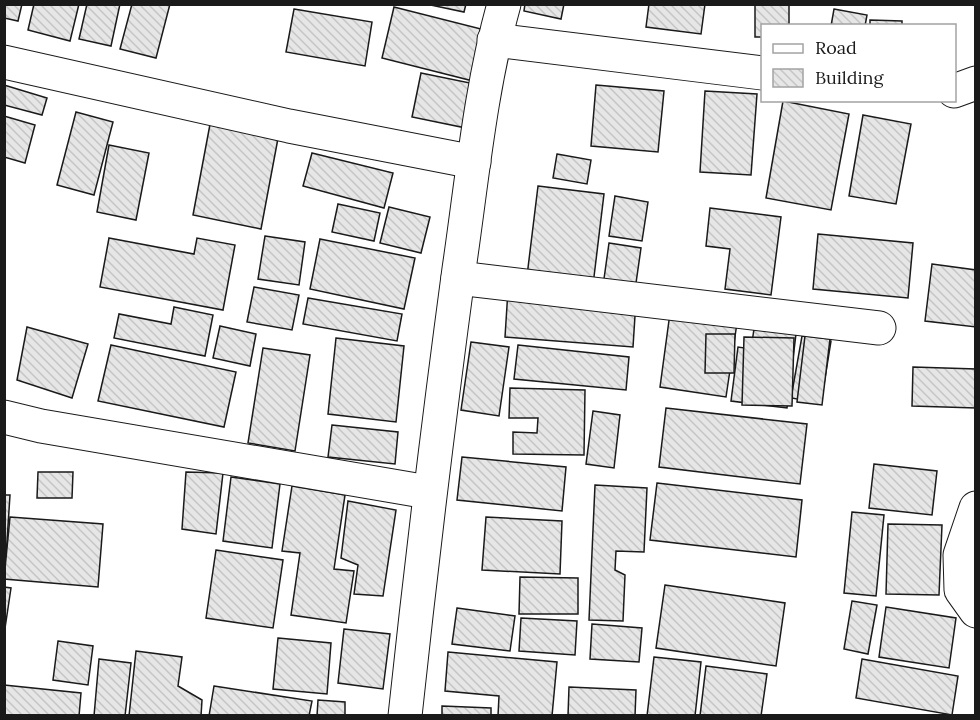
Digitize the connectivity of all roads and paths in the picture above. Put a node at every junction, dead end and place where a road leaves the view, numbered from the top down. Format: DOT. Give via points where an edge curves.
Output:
graph roads {
  1 [pos="504,4"];
  2 [pos="494,40"];
  3 [pos="4,62"];
  4 [pos="761,73"];
  5 [pos="975,83"];
  6 [pos="956,91"];
  7 [pos="474,162"];
  8 [pos="458,278"];
  9 [pos="879,328"];
  10 [pos="4,417"];
  11 [pos="428,492"];
  12 [pos="975,508"];
  13 [pos="975,611"];
  14 [pos="405,716"];
  1 -- 2 [label="street"];
  2 -- 4 [label="street"];
  2 -- 7 [label="street"];
  3 -- 7 [label="street" via="289,126"];
  5 -- 6 [label="street"];
  7 -- 8 [label="street"];
  8 -- 9 [label="street"];
  8 -- 11 [label="street"];
  10 -- 11 [label="street"];
  11 -- 14 [label="street"];
  12 -- 13 [label="street" via="960,555 961,590"];
}
